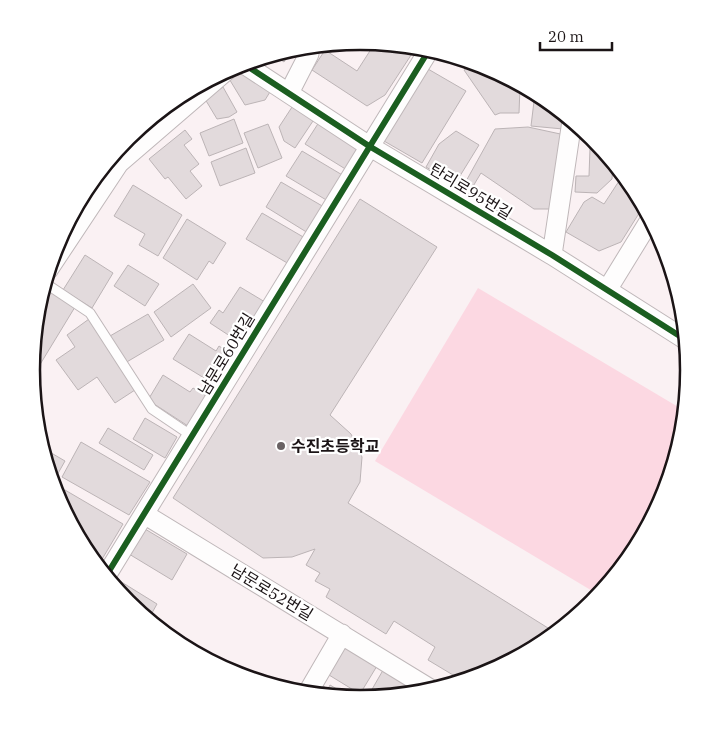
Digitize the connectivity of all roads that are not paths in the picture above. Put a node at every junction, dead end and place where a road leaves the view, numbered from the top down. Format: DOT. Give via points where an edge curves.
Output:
graph roads {
  1 [pos="309,55"];
  2 [pos="424,57"];
  3 [pos="252,69"];
  4 [pos="201,93"];
  5 [pos="288,93"];
  6 [pos="571,130"];
  7 [pos="369,146"];
  8 [pos="646,227"];
  9 [pos="67,241"];
  10 [pos="552,255"];
  11 [pos="51,286"];
  12 [pos="607,290"];
  13 [pos="678,335"];
  14 [pos="192,436"];
  15 [pos="144,514"];
  16 [pos="110,570"];
  17 [pos="342,634"];
  18 [pos="422,684"];
  19 [pos="311,687"];
  1 -- 5 [label="street"];
  2 -- 7 [label="street, 남문로60번길"];
  3 -- 5 [label="street, 탄리로95번길"];
  4 -- 9 [label="street" via="119,163"];
  5 -- 7 [label="street, 탄리로95번길"];
  6 -- 10 [label="street"];
  7 -- 10 [label="street, 탄리로95번길"];
  7 -- 14 [label="street, 남문로60번길"];
  8 -- 12 [label="street"];
  10 -- 12 [label="street, 탄리로95번길"];
  11 -- 14 [label="lane" via="90,313 152,408"];
  12 -- 13 [label="street, 탄리로95번길"];
  14 -- 15 [label="street, 남문로60번길"];
  15 -- 16 [label="street, 남문로60번길"];
  15 -- 17 [label="street, 남문로52번길"];
  17 -- 18 [label="street, 남문로52번길"];
  17 -- 19 [label="street"];
}
